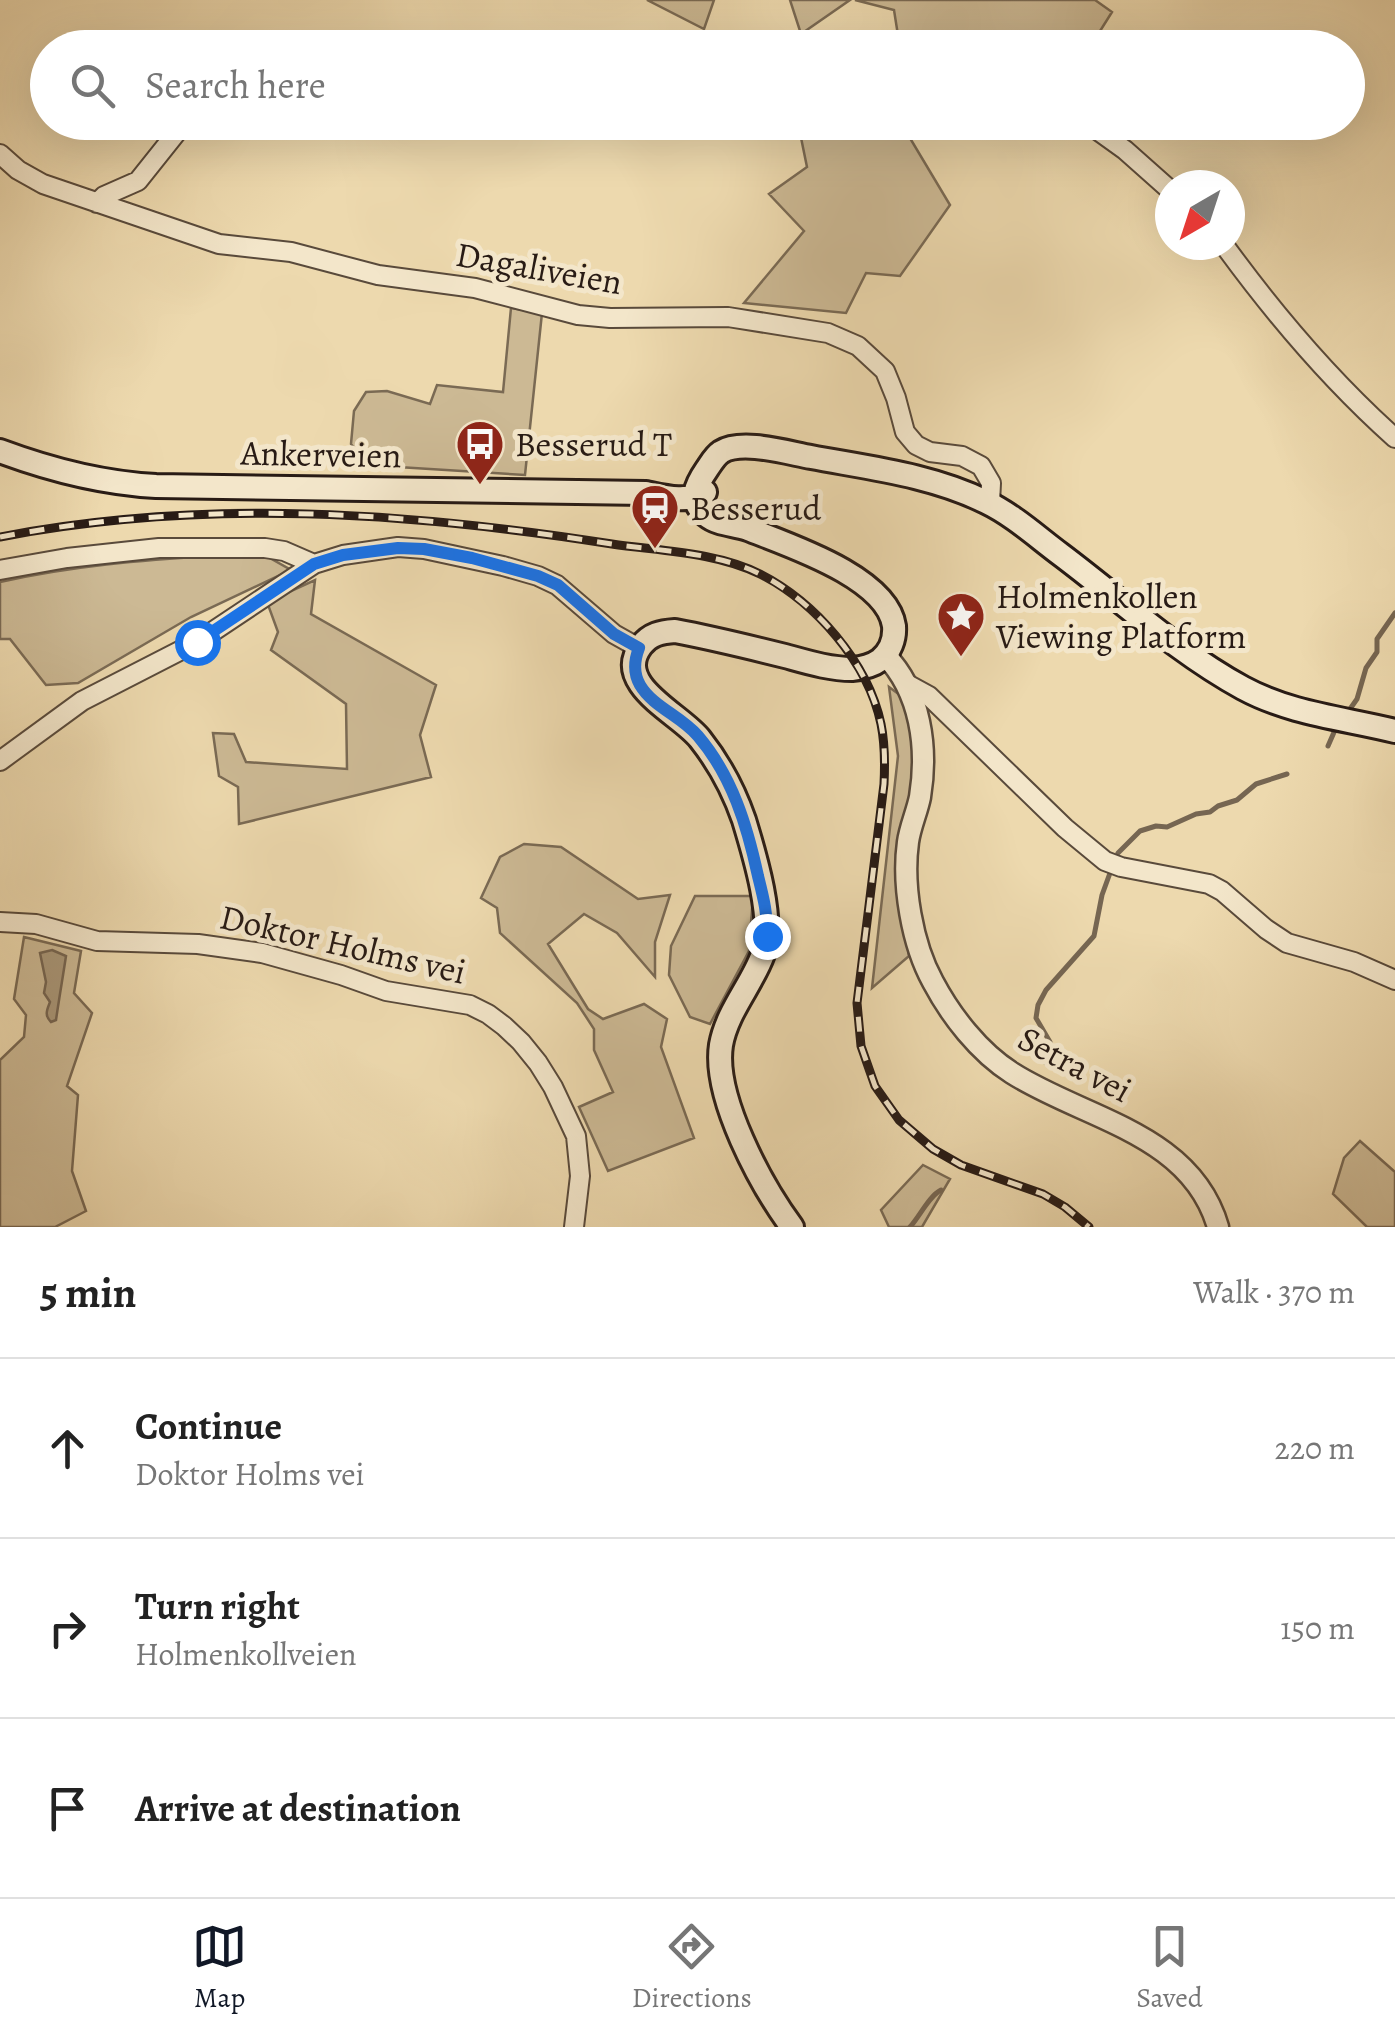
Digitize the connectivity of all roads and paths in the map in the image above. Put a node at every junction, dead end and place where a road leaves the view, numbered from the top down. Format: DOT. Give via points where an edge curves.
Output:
graph roads {
  1 [pos="171,140"];
  2 [pos="1111,140"];
  3 [pos="0,154"];
  4 [pos="1155,177"];
  5 [pos="97,203"];
  6 [pos="1235,260"];
  7 [pos="1395,438"];
  8 [pos="0,451"];
  9 [pos="702,484"];
  10 [pos="990,504"];
  11 [pos="314,564"];
  12 [pos="0,570"];
  13 [pos="639,648"];
  14 [pos="886,655"];
  15 [pos="907,684"];
  16 [pos="1395,731"];
  17 [pos="0,762"];
  18 [pos="0,922"];
  19 [pos="1395,980"];
  20 [pos="574,1227"];
  21 [pos="792,1227"];
  22 [pos="1218,1227"];
  1 -- 5 [label="street" via="138,181"];
  2 -- 4 [label="street"];
  3 -- 5 [label="street, Dagaliveien" via="29,178"];
  5 -- 10 [label="street, Dagaliveien" via="219,244 475,288 578,315 728,317 828,333 878,363 916,445 980,466 991,483"];
  6 -- 7 [label="street" via="1318,364"];
  8 -- 9 [label="main road, Ankerveien" via="132,485 646,493"];
  9 -- 10 [label="main road, Ankerveien" via="716,456 740,447 924,480"];
  9 -- 14 [label="main road" via="742,527 809,554 878,596 894,624"];
  10 -- 16 [label="main road, Ankerveien" via="1244,688 1304,712"];
  11 -- 12 [label="street" via="265,548 159,548"];
  11 -- 13 [label="street" via="398,548 503,566 558,585"];
  11 -- 17 [label="street" via="197,642 82,701"];
  13 -- 14 [label="main road" via="657,633 674,631 844,668 865,668"];
  13 -- 21 [label="main road" via="635,670 641,686 690,727 714,758 753,852 766,945 724,1035 720,1067 754,1163"];
  14 -- 15 [label="street, Setra vei"];
  15 -- 19 [label="street" via="929,696 1106,861 1208,884 1287,943"];
  15 -- 22 [label="street, Setra vei" via="923,748 908,887 912,927 933,982 959,1022 1009,1072 1144,1137 1180,1166 1203,1193"];
  18 -- 20 [label="street, Doktor Holms vei" via="97,941 262,953 488,1014 538,1063 571,1124 580,1156"];
}
